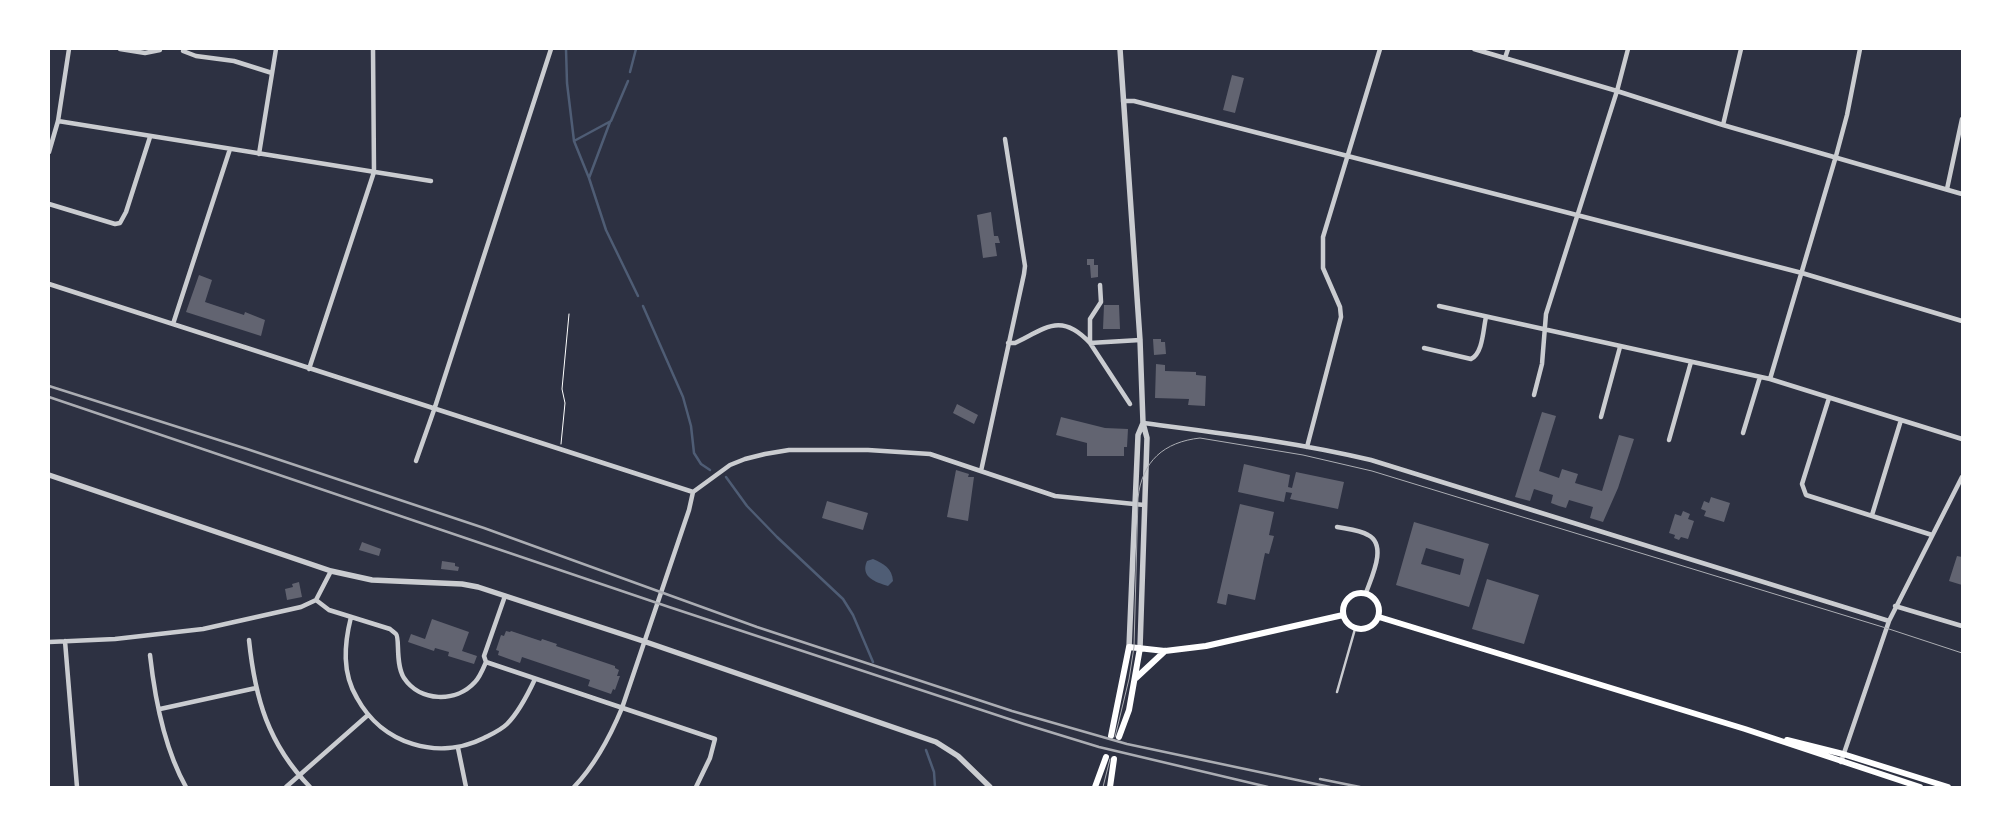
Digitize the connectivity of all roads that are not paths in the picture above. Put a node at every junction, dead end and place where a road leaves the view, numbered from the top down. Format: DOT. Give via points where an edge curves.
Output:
graph roads {
  1 [pos="69,49"];
  2 [pos="120,49"];
  3 [pos="276,49"];
  4 [pos="373,49"];
  5 [pos="551,49"];
  6 [pos="1120,49"];
  7 [pos="1380,49"];
  8 [pos="1474,49"];
  9 [pos="1508,49"];
  10 [pos="1628,49"];
  11 [pos="1741,49"];
  12 [pos="1860,49"];
  13 [pos="160,50"];
  14 [pos="183,51"];
  15 [pos="1506,58"];
  16 [pos="272,73"];
  17 [pos="1617,90"];
  18 [pos="1123,101"];
  19 [pos="1962,119"];
  20 [pos="58,121"];
  21 [pos="1723,125"];
  22 [pos="150,137"];
  23 [pos="1005,139"];
  24 [pos="230,149"];
  25 [pos="49,152"];
  26 [pos="258,154"];
  27 [pos="1346,156"];
  28 [pos="1836,156"];
  29 [pos="374,172"];
  30 [pos="431,181"];
  31 [pos="1947,189"];
  32 [pos="1962,194"];
  33 [pos="49,204"];
  34 [pos="1577,216"];
  35 [pos="1802,273"];
  36 [pos="49,284"];
  37 [pos="1100,285"];
  38 [pos="1439,306"];
  39 [pos="1486,317"];
  40 [pos="1962,321"];
  41 [pos="173,324"];
  42 [pos="1544,330"];
  43 [pos="1140,340"];
  44 [pos="1008,343"];
  45 [pos="1090,343"];
  46 [pos="1620,347"];
  47 [pos="1424,348"];
  48 [pos="1691,362"];
  49 [pos="309,369"];
  50 [pos="1760,377"];
  51 [pos="1770,379"];
  52 [pos="1534,395"];
  53 [pos="1829,398"];
  54 [pos="1130,404"];
  55 [pos="434,410"];
  56 [pos="1601,417"];
  57 [pos="1901,420"];
  58 [pos="1143,423"];
  59 [pos="1743,433"];
  60 [pos="1962,439"];
  61 [pos="1669,440"];
  62 [pos="1307,447"];
  63 [pos="416,461"];
  64 [pos="981,470"];
  65 [pos="49,475"];
  66 [pos="1962,477"];
  67 [pos="693,492"];
  68 [pos="1134,505"];
  69 [pos="1144,505"];
  70 [pos="1872,515"];
  71 [pos="1337,527"];
  72 [pos="1932,535"];
  73 [pos="331,571"];
  74 [pos="1366,593"];
  75 [pos="505,596"];
  76 [pos="316,600"];
  77 [pos="1895,606"];
  78 [pos="1343,615"];
  79 [pos="351,617"];
  80 [pos="1379,617"];
  81 [pos="1889,621"];
  82 [pos="1962,626"];
  83 [pos="1355,628"];
  84 [pos="249,640"];
  85 [pos="65,641"];
  86 [pos="49,642"];
  87 [pos="646,642"];
  88 [pos="1129,647"];
  89 [pos="1140,648"];
  90 [pos="1165,651"];
  91 [pos="150,655"];
  92 [pos="486,662"];
  93 [pos="535,679"];
  94 [pos="1136,679"];
  95 [pos="256,688"];
  96 [pos="1337,692"];
  97 [pos="622,708"];
  98 [pos="160,709"];
  99 [pos="368,715"];
  100 [pos="1745,729"];
  101 [pos="1111,736"];
  102 [pos="1119,737"];
  103 [pos="458,748"];
  104 [pos="1843,754"];
  105 [pos="1106,757"];
  106 [pos="1114,759"];
  107 [pos="1841,762"];
  108 [pos="299,776"];
  109 [pos="77,787"];
  110 [pos="186,787"];
  111 [pos="286,787"];
  112 [pos="310,787"];
  113 [pos="466,787"];
  114 [pos="574,787"];
  115 [pos="696,787"];
  116 [pos="990,787"];
  117 [pos="1095,787"];
  118 [pos="1110,787"];
  119 [pos="1920,787"];
  120 [pos="1948,787"];
  1 -- 20 [label="street"];
  2 -- 13 [label="street" via="145,53"];
  3 -- 16 [label="street"];
  4 -- 29 [label="street"];
  5 -- 55 [label="street"];
  6 -- 18 [label="street"];
  7 -- 27 [label="street"];
  8 -- 15 [label="street"];
  9 -- 15 [label="street"];
  10 -- 17 [label="street"];
  11 -- 21 [label="street"];
  12 -- 28 [label="street"];
  14 -- 16 [label="street" via="196,56 234,60"];
  15 -- 17 [label="street"];
  16 -- 26 [label="street"];
  17 -- 21 [label="street"];
  17 -- 34 [label="street"];
  18 -- 27 [label="street" via="1134,101"];
  18 -- 43 [label="street"];
  19 -- 31 [label="street"];
  20 -- 22 [label="street"];
  20 -- 25 [label="street"];
  21 -- 28 [label="street"];
  22 -- 24 [label="street"];
  22 -- 33 [label="street" via="120,223"];
  23 -- 44 [label="street" via="1025,266"];
  24 -- 26 [label="street"];
  24 -- 41 [label="street"];
  26 -- 29 [label="street"];
  27 -- 34 [label="street"];
  27 -- 62 [label="street" via="1323,236 1323,268 1341,316"];
  28 -- 31 [label="street"];
  28 -- 35 [label="street"];
  29 -- 30 [label="street"];
  29 -- 49 [label="street"];
  31 -- 32 [label="street"];
  34 -- 35 [label="street"];
  34 -- 42 [label="street" via="1546,314"];
  35 -- 40 [label="street"];
  35 -- 51 [label="street"];
  36 -- 41 [label="street"];
  37 -- 45 [label="street" via="1101,302 1090,319"];
  38 -- 39 [label="street"];
  39 -- 42 [label="street"];
  39 -- 47 [label="street" via="1479,350 1471,359"];
  41 -- 49 [label="street"];
  42 -- 46 [label="street"];
  42 -- 52 [label="street" via="1542,364"];
  43 -- 45 [label="street"];
  43 -- 58 [label="street"];
  44 -- 45 [label="street" via="1049,325 1076,331"];
  44 -- 64 [label="street"];
  45 -- 54 [label="street"];
  46 -- 48 [label="street"];
  46 -- 56 [label="street"];
  48 -- 50 [label="street"];
  48 -- 61 [label="street"];
  49 -- 55 [label="street"];
  50 -- 51 [label="street"];
  50 -- 59 [label="street"];
  51 -- 53 [label="street"];
  53 -- 57 [label="street"];
  53 -- 70 [label="street" via="1802,484 1806,495"];
  55 -- 63 [label="street"];
  55 -- 67 [label="street"];
  57 -- 60 [label="street"];
  57 -- 70 [label="street"];
  58 -- 62 [label="street"];
  58 -- 68 [label="street" via="1138,435"];
  58 -- 69 [label="street" via="1147,438"];
  62 -- 81 [label="street" via="1379,463"];
  64 -- 67 [label="street" via="922,453 789,450 745,459"];
  64 -- 68 [label="street" via="1054,496"];
  65 -- 73 [label="street"];
  66 -- 72 [label="street"];
  67 -- 87 [label="street"];
  68 -- 69 [label="street"];
  68 -- 88 [label="street"];
  69 -- 89 [label="street"];
  70 -- 72 [label="street"];
  71 -- 74 [label="street" via="1366,534 1377,544 1378,553"];
  72 -- 77 [label="street"];
  73 -- 75 [label="street" via="372,580 465,585"];
  73 -- 76 [label="street"];
  74 -- 78 [label="main road" via="1348,598"];
  74 -- 80 [label="main road" via="1377,602"];
  75 -- 87 [label="street"];
  75 -- 92 [label="street" via="484,656"];
  76 -- 79 [label="street" via="329,610"];
  76 -- 85 [label="street" via="301,608 203,629"];
  77 -- 81 [label="street"];
  77 -- 82 [label="street"];
  78 -- 83 [label="main road"];
  78 -- 90 [label="main road" via="1206,646"];
  79 -- 92 [label="street" via="396,633 399,667 404,678 426,695 440,698 466,690 476,682"];
  79 -- 99 [label="street" via="345,645 346,669 356,698"];
  80 -- 83 [label="main road" via="1371,626"];
  80 -- 100 [label="main road"];
  81 -- 104 [label="street"];
  83 -- 96 [label="lane"];
  84 -- 95 [label="street"];
  85 -- 86 [label="street"];
  85 -- 109 [label="street"];
  87 -- 97 [label="street"];
  87 -- 116 [label="street" via="926,738 951,750"];
  88 -- 89 [label="main road"];
  88 -- 101 [label="main road"];
  89 -- 90 [label="main road"];
  89 -- 94 [label="main road"];
  90 -- 94 [label="main road"];
  91 -- 98 [label="street"];
  92 -- 93 [label="street"];
  93 -- 97 [label="street"];
  93 -- 103 [label="street" via="507,724 488,737"];
  94 -- 102 [label="main road"];
  95 -- 98 [label="street"];
  95 -- 108 [label="street" via="270,732 282,755"];
  97 -- 114 [label="street" via="600,755"];
  97 -- 115 [label="street" via="715,739"];
  98 -- 110 [label="street" via="169,746"];
  99 -- 103 [label="street" via="388,732 410,744 434,749"];
  99 -- 108 [label="street"];
  100 -- 104 [label="main road"];
  100 -- 107 [label="main road"];
  103 -- 113 [label="street"];
  104 -- 107 [label="street"];
  104 -- 120 [label="main road"];
  105 -- 117 [label="main road"];
  106 -- 118 [label="main road"];
  107 -- 119 [label="main road"];
  108 -- 111 [label="street"];
  108 -- 112 [label="street"];
}
